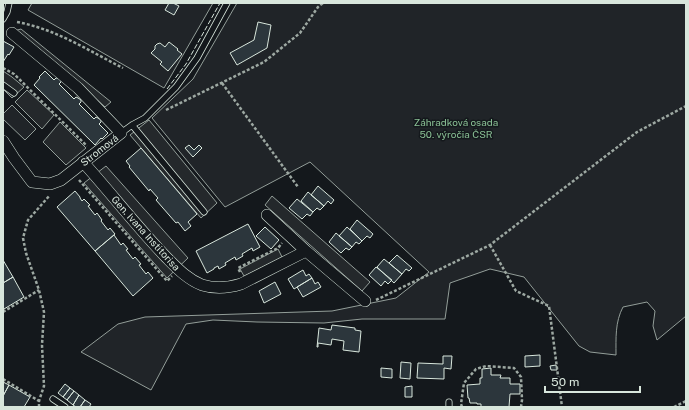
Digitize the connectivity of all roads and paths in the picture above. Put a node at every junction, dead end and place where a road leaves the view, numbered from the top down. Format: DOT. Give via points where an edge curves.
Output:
graph roads {
  1 [pos="9,3"];
  2 [pos="227,3"];
  3 [pos="323,3"];
  4 [pos="3,19"];
  5 [pos="15,22"];
  6 [pos="12,33"];
  7 [pos="3,68"];
  8 [pos="123,68"];
  9 [pos="222,83"];
  10 [pos="3,85"];
  11 [pos="14,93"];
  12 [pos="686,106"];
  13 [pos="163,112"];
  14 [pos="132,125"];
  15 [pos="121,133"];
  16 [pos="3,141"];
  17 [pos="94,154"];
  18 [pos="83,162"];
  19 [pos="50,184"];
  20 [pos="298,187"];
  21 [pos="204,212"];
  22 [pos="266,215"];
  23 [pos="289,235"];
  24 [pos="490,245"];
  25 [pos="306,250"];
  26 [pos="238,268"];
  27 [pos="39,290"];
  28 [pos="364,301"];
  29 [pos="3,312"];
  30 [pos="3,379"];
  31 [pos="53,399"];
  32 [pos="39,401"];
  33 [pos="686,401"];
  34 [pos="39,407"];
  35 [pos="65,407"];
  36 [pos="462,407"];
  37 [pos="521,407"];
  38 [pos="562,407"];
  39 [pos="674,407"];
  1 -- 4 [label="lane"];
  2 -- 14 [label="lane" via="197,58 176,86 145,118"];
  3 -- 9 [label="path" via="300,33 284,47 264,62"];
  5 -- 8 [label="path" via="63,36"];
  6 -- 15 [label="street, Stromová" via="78,88"];
  7 -- 17 [label="path" via="14,74"];
  9 -- 13 [label="path"];
  9 -- 20 [label="path"];
  10 -- 11 [label="lane"];
  12 -- 24 [label="path" via="637,132"];
  14 -- 15 [label="lane"];
  14 -- 21 [label="lane"];
  15 -- 17 [label="street, Stromová"];
  16 -- 19 [label="street" via="32,182"];
  17 -- 18 [label="street, Stromová"];
  18 -- 19 [label="street, Stromová" via="61,180"];
  18 -- 25 [label="street, Gen. Ivana Institorisa" via="152,242 186,276 202,285 221,288 241,284"];
  19 -- 27 [label="path" via="51,194 28,220 23,238"];
  22 -- 23 [label="street"];
  23 -- 25 [label="street"];
  23 -- 26 [label="path" via="278,248"];
  24 -- 28 [label="path" via="374,301"];
  24 -- 38 [label="path" via="516,291 549,306"];
  25 -- 28 [label="street"];
  27 -- 29 [label="path"];
  27 -- 32 [label="path" via="44,312 44,386"];
  30 -- 32 [label="path"];
  31 -- 32 [label="path"];
  31 -- 35 [label="lane"];
  32 -- 34 [label="path"];
  33 -- 39 [label="path"];
  36 -- 37 [label="path" via="464,383 476,369 486,366 514,368 521,376"];
}
